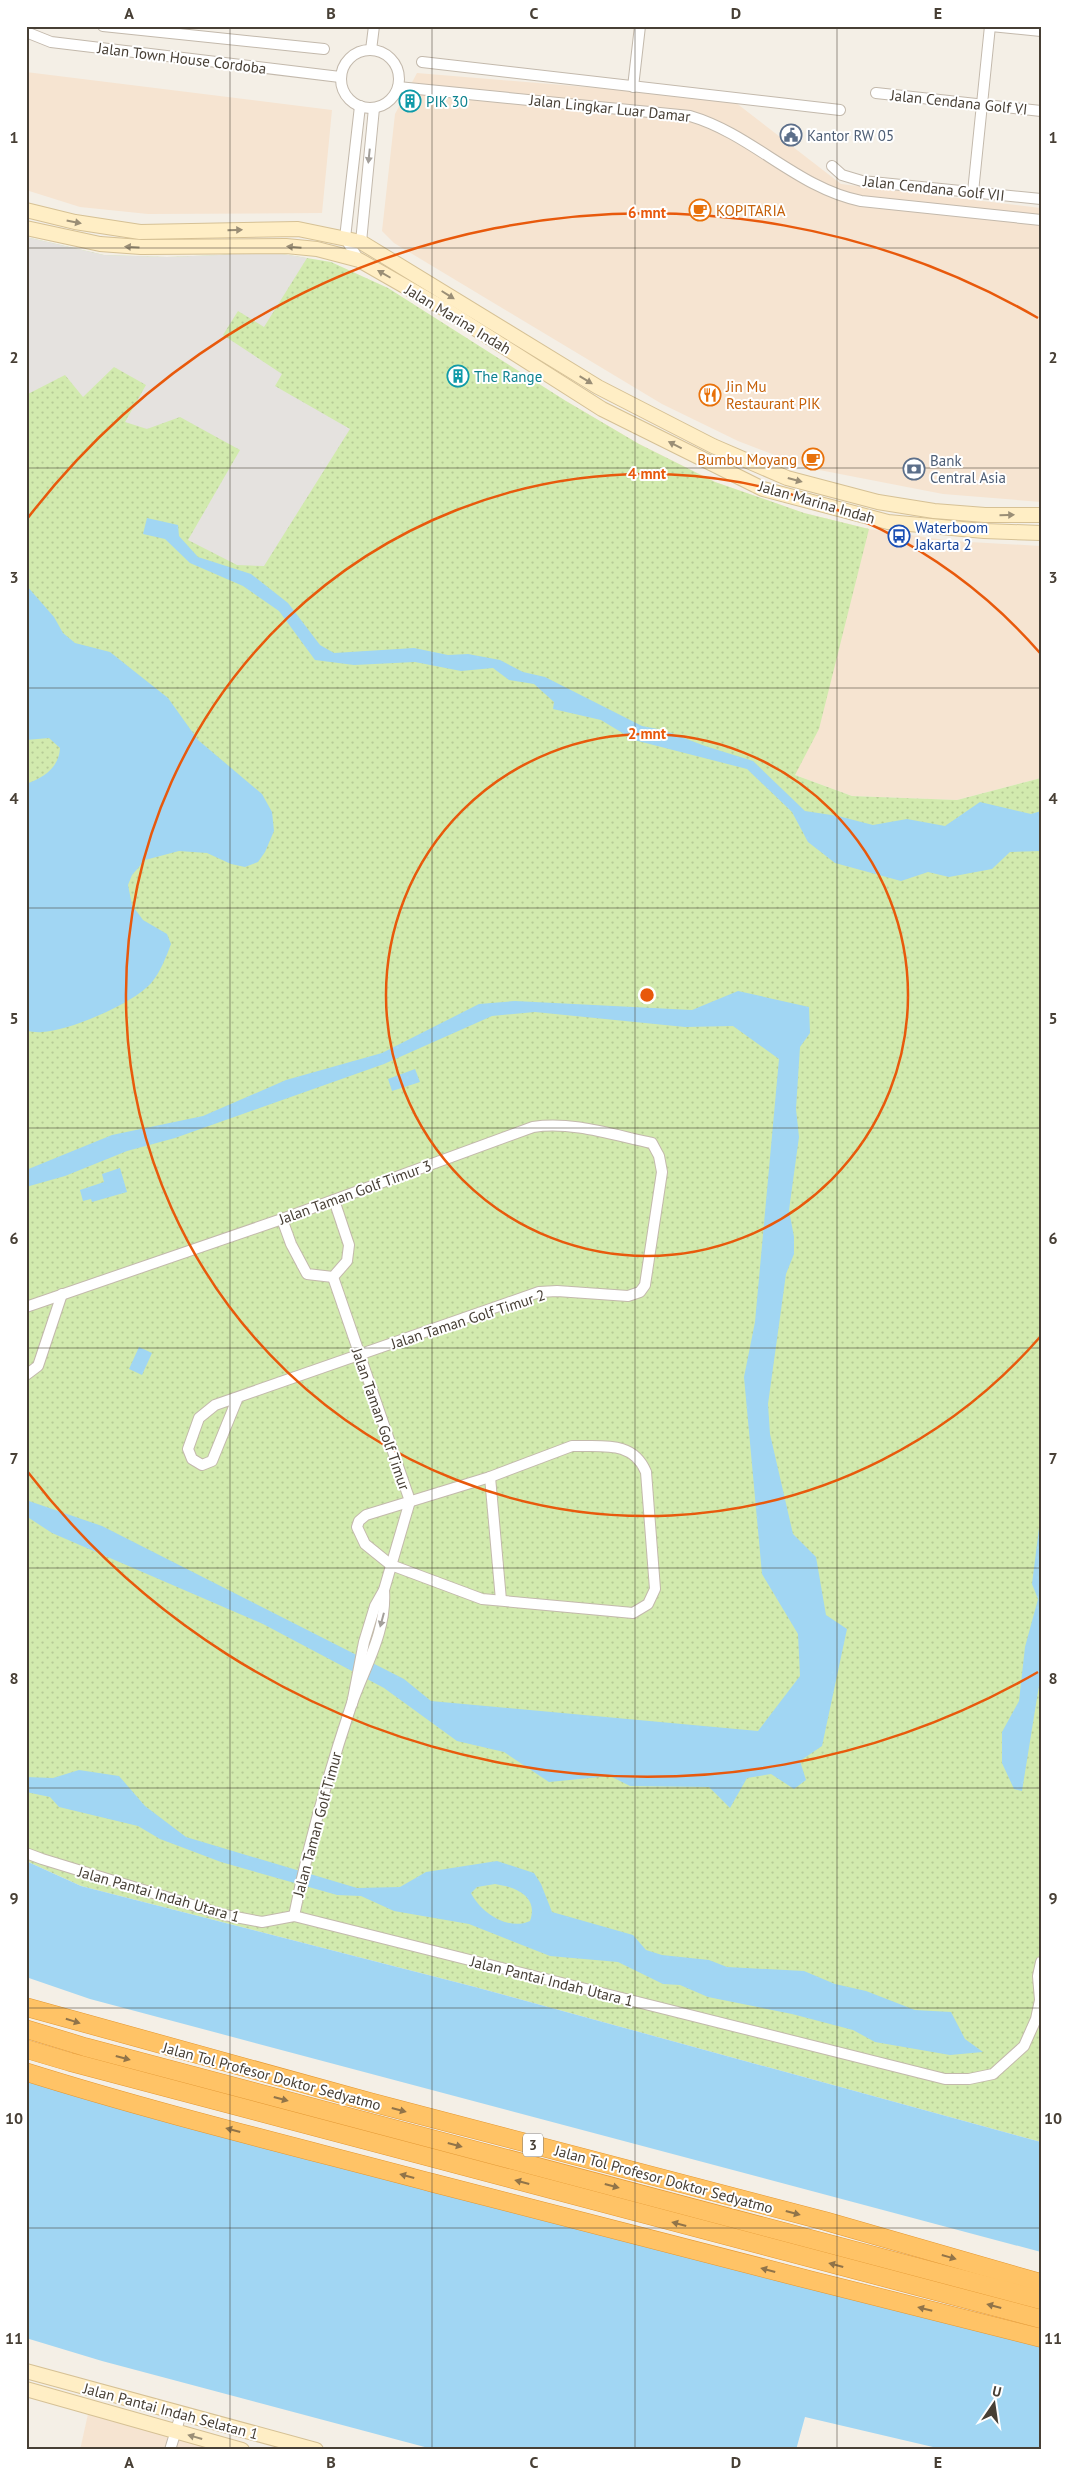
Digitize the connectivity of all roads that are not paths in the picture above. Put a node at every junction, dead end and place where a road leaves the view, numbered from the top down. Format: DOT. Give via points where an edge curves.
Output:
graph roads {
  1 [pos="103,26"];
  2 [pos="374,26"];
  3 [pos="640,26"];
  4 [pos="990,26"];
  5 [pos="120,27"];
  6 [pos="26,32"];
  7 [pos="1041,32"];
  8 [pos="324,49"];
  9 [pos="372,50"];
  10 [pos="422,62"];
  11 [pos="340,77"];
  12 [pos="398,87"];
  13 [pos="633,87"];
  14 [pos="876,93"];
  15 [pos="982,104"];
  16 [pos="360,106"];
  17 [pos="374,108"];
  18 [pos="840,110"];
  19 [pos="1041,111"];
  20 [pos="832,166"];
  21 [pos="973,192"];
  22 [pos="1041,199"];
  23 [pos="26,210"];
  24 [pos="1041,220"];
  25 [pos="26,228"];
  26 [pos="345,238"];
  27 [pos="361,242"];
  28 [pos="359,260"];
  29 [pos="1038,515"];
  30 [pos="1039,533"];
  31 [pos="652,1143"];
  32 [pos="334,1200"];
  33 [pos="282,1219"];
  34 [pos="333,1277"];
  35 [pos="62,1294"];
  36 [pos="26,1307"];
  37 [pos="360,1355"];
  38 [pos="26,1375"];
  39 [pos="238,1397"];
  40 [pos="490,1477"];
  41 [pos="410,1501"];
  42 [pos="391,1565"];
  43 [pos="384,1590"];
  44 [pos="501,1600"];
  45 [pos="359,1678"];
  46 [pos="26,1853"];
  47 [pos="294,1916"];
  48 [pos="1041,1962"];
  49 [pos="1040,1999"];
  50 [pos="26,2007"];
  51 [pos="26,2029"];
  52 [pos="26,2049"];
  53 [pos="26,2072"];
  54 [pos="1041,2283"];
  55 [pos="1041,2300"];
  56 [pos="1041,2319"];
  57 [pos="1041,2338"];
  58 [pos="26,2371"];
  59 [pos="26,2389"];
  60 [pos="181,2414"];
  61 [pos="176,2431"];
  62 [pos="170,2450"];
  63 [pos="242,2450"];
  64 [pos="316,2450"];
  1 -- 5 [label="street"];
  2 -- 9 [label="street"];
  3 -- 13 [label="street"];
  4 -- 7 [label="street"];
  4 -- 15 [label="street"];
  5 -- 8 [label="street"];
  6 -- 11 [label="street, Jalan Town House Cordoba" via="51,42"];
  9 -- 11 [label="street" via="362,51 347,60"];
  9 -- 12 [label="street" via="394,62 398,70"];
  10 -- 13 [label="street"];
  11 -- 16 [label="street" via="345,95"];
  12 -- 17 [label="street" via="389,101"];
  12 -- 24 [label="street, Jalan Lingkar Luar Damar" via="690,116 727,131 814,185 838,196"];
  13 -- 18 [label="street"];
  14 -- 15 [label="street, Jalan Cendana Golf VI"];
  15 -- 19 [label="street, Jalan Cendana Golf VI"];
  15 -- 21 [label="street"];
  16 -- 17 [label="street"];
  16 -- 26 [label="street"];
  17 -- 27 [label="street, one-way"];
  20 -- 21 [label="street, Jalan Cendana Golf VII" via="842,175 862,181"];
  21 -- 22 [label="street, Jalan Cendana Golf VII"];
  23 -- 26 [label="main road, Jalan Marina Indah, one-way" via="140,232 298,229"];
  28 -- 25 [label="main road, Jalan Marina Indah, one-way" via="317,249 286,246 141,247 100,244"];
  26 -- 27 [label="main road, Jalan Marina Indah"];
  26 -- 28 [label="street"];
  27 -- 29 [label="main road, Jalan Marina Indah, one-way" via="598,387 712,446 786,478 878,502 934,511 985,516"];
  30 -- 28 [label="main road, Jalan Marina Indah, one-way" via="888,522 763,489 602,409 443,308"];
  29 -- 30 [label="main road"];
  31 -- 32 [label="street, Jalan Taman Golf Timur 3" via="567,1126 533,1127"];
  31 -- 37 [label="street, Jalan Taman Golf Timur 2" via="662,1172 645,1285 640,1292 628,1296 539,1292"];
  32 -- 33 [label="street, Jalan Taman Golf Timur 3"];
  32 -- 34 [label="street" via="349,1245 347,1262"];
  33 -- 34 [label="street" via="307,1274"];
  33 -- 35 [label="street, Jalan Taman Golf Timur 3"];
  34 -- 37 [label="street, Jalan Taman Golf Timur"];
  35 -- 36 [label="street, Jalan Taman Golf Timur 3"];
  35 -- 38 [label="street" via="38,1366"];
  37 -- 39 [label="street, Jalan Taman Golf Timur 2"];
  37 -- 41 [label="street, Jalan Taman Golf Timur"];
  39 -- 39 [label="street, Jalan Taman Golf Timur 2" via="215,1405 199,1418 188,1449 192,1459 202,1465 212,1461"];
  40 -- 41 [label="street"];
  40 -- 44 [label="street"];
  40 -- 44 [label="street" via="572,1446 625,1448 642,1462 646,1472 655,1589 648,1604 633,1613"];
  41 -- 42 [label="street, Jalan Taman Golf Timur"];
  41 -- 42 [label="street" via="366,1515 357,1527 365,1544"];
  42 -- 43 [label="street, Jalan Taman Golf Timur"];
  42 -- 44 [label="street" via="482,1599"];
  43 -- 45 [label="street, Jalan Taman Golf Timur" via="375,1606 364,1642"];
  43 -- 45 [label="street, Jalan Taman Golf Timur, one-way" via="385,1607 374,1648"];
  45 -- 47 [label="street, Jalan Taman Golf Timur" via="308,1851"];
  46 -- 47 [label="street, Jalan Pantai Indah Utara 1" via="225,1915 262,1922"];
  47 -- 49 [label="street, Jalan Pantai Indah Utara 1" via="945,2079 993,2074 1024,2046"];
  48 -- 49 [label="street, Jalan Pantai Indah Utara 1" via="1038,1976"];
  50 -- 54 [label="highway, Jalan Tol Profesor Doktor Sedyatmo / 3, one-way" via="370,2102 825,2221"];
  51 -- 55 [label="highway, Jalan Tol Profesor Doktor Sedyatmo / 3, one-way"];
  56 -- 52 [label="highway, one-way"];
  57 -- 53 [label="highway, one-way" via="378,2168 86,2091"];
  58 -- 60 [label="main road, Jalan Pantai Indah Selatan 1"];
  59 -- 61 [label="main road, Jalan Pantai Indah Selatan 1"];
  60 -- 61 [label="street"];
  60 -- 64 [label="main road, Jalan Pantai Indah Selatan 1"];
  61 -- 62 [label="street"];
  63 -- 61 [label="main road, Jalan Pantai Indah Selatan 1, one-way"];
}
